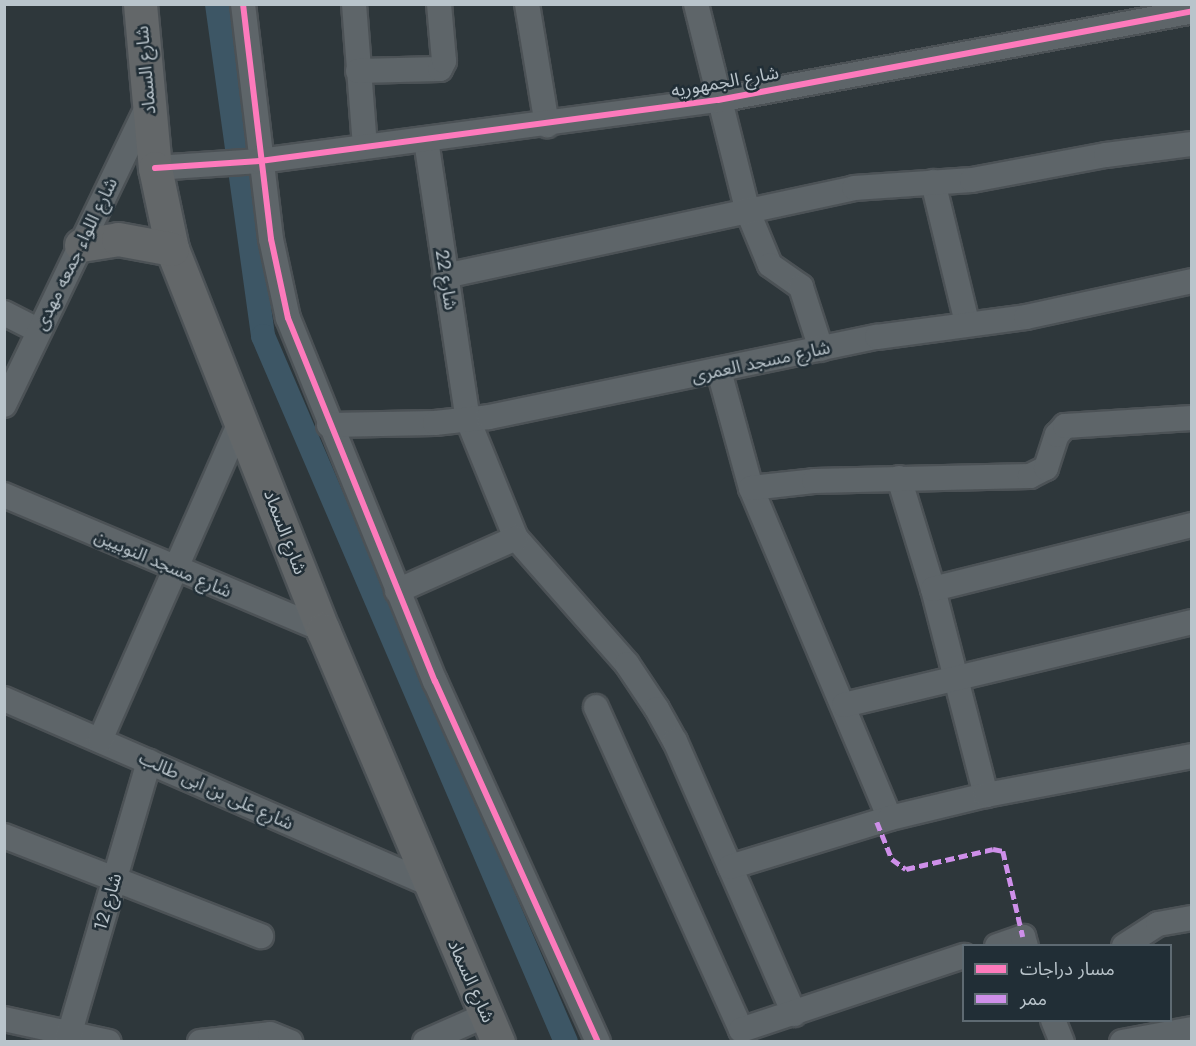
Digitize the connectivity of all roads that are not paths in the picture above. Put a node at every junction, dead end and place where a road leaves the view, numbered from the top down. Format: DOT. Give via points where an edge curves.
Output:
graph roads {
  1 [pos="243,4"];
  2 [pos="354,4"];
  3 [pos="439,4"];
  4 [pos="527,4"];
  5 [pos="696,4"];
  6 [pos="134,6"];
  7 [pos="1191,11"];
  8 [pos="358,71"];
  9 [pos="718,100"];
  10 [pos="150,104"];
  11 [pos="547,124"];
  12 [pos="426,140"];
  13 [pos="1191,144"];
  14 [pos="365,147"];
  15 [pos="250,162"];
  16 [pos="155,168"];
  17 [pos="933,182"];
  18 [pos="747,212"];
  19 [pos="81,245"];
  20 [pos="172,249"];
  21 [pos="445,276"];
  22 [pos="1191,281"];
  23 [pos="4,313"];
  24 [pos="967,323"];
  25 [pos="38,330"];
  26 [pos="821,349"];
  27 [pos="719,371"];
  28 [pos="4,405"];
  29 [pos="1191,418"];
  30 [pos="468,420"];
  31 [pos="241,421"];
  32 [pos="329,425"];
  33 [pos="899,478"];
  34 [pos="751,488"];
  35 [pos="4,495"];
  36 [pos="1191,525"];
  37 [pos="516,538"];
  38 [pos="176,570"];
  39 [pos="933,589"];
  40 [pos="398,591"];
  41 [pos="1191,622"];
  42 [pos="323,630"];
  43 [pos="957,677"];
  44 [pos="4,699"];
  45 [pos="844,705"];
  46 [pos="596,707"];
  47 [pos="100,740"];
  48 [pos="1191,756"];
  49 [pos="149,762"];
  50 [pos="986,795"];
  51 [pos="890,818"];
  52 [pos="4,836"];
  53 [pos="730,867"];
  54 [pos="114,878"];
  55 [pos="428,883"];
  56 [pos="1191,918"];
  57 [pos="261,936"];
  58 [pos="1000,944"];
  59 [pos="1026,944"];
  60 [pos="1126,944"];
  61 [pos="962,957"];
  62 [pos="794,1014"];
  63 [pos="4,1018"];
  64 [pos="1054,1022"];
  65 [pos="492,1028"];
  66 [pos="1191,1029"];
  67 [pos="738,1036"];
  68 [pos="68,1038"];
  69 [pos="280,1038"];
  70 [pos="109,1041"];
  71 [pos="200,1041"];
  72 [pos="425,1041"];
  73 [pos="598,1041"];
  74 [pos="1062,1041"];
  75 [pos="1122,1041"];
  1 -- 15 [label="street"];
  2 -- 8 [label="street"];
  3 -- 8 [label="street" via="444,61 440,69"];
  4 -- 11 [label="street"];
  5 -- 9 [label="street"];
  6 -- 10 [label="highway, شارع السماد"];
  7 -- 9 [label="street, شارع الجمهوريه"];
  8 -- 14 [label="street"];
  9 -- 11 [label="street, شارع الجمهوريه"];
  9 -- 18 [label="street"];
  10 -- 16 [label="highway, شارع السماد"];
  10 -- 19 [label="street, شارع اللواء جمعه مهدى"];
  11 -- 12 [label="street, شارع الجمهوريه"];
  12 -- 14 [label="street, شارع الجمهوريه"];
  12 -- 21 [label="street, شارع 22"];
  13 -- 17 [label="street" via="972,180"];
  14 -- 15 [label="street, شارع الجمهوريه"];
  15 -- 16 [label="street, شارع الجمهوريه"];
  15 -- 32 [label="street" via="288,318"];
  16 -- 20 [label="highway, شارع السماد"];
  17 -- 18 [label="street" via="854,188"];
  17 -- 24 [label="street"];
  18 -- 21 [label="street"];
  18 -- 26 [label="street" via="770,265 801,287"];
  19 -- 20 [label="highway" via="118,238"];
  19 -- 25 [label="street, شارع اللواء جمعه مهدى"];
  20 -- 31 [label="highway, شارع السماد"];
  21 -- 30 [label="street, شارع 22"];
  22 -- 24 [label="street, شارع مسجد العمرى" via="1026,317"];
  23 -- 25 [label="street"];
  24 -- 26 [label="street, شارع مسجد العمرى"];
  25 -- 28 [label="street, شارع اللواء جمعه مهدى"];
  26 -- 27 [label="street, شارع مسجد العمرى"];
  27 -- 30 [label="street, شارع مسجد العمرى"];
  27 -- 34 [label="street"];
  29 -- 33 [label="street" via="1065,426 1057,435 1046,468 1030,476"];
  30 -- 32 [label="street, شارع مسجد العمرى"];
  30 -- 37 [label="street, شارع 22"];
  31 -- 38 [label="street"];
  31 -- 42 [label="highway, شارع السماد"];
  32 -- 40 [label="street"];
  33 -- 34 [label="street"];
  33 -- 39 [label="street"];
  34 -- 45 [label="street"];
  35 -- 38 [label="street, شارع مسجد النوبيين"];
  36 -- 39 [label="street"];
  37 -- 40 [label="street"];
  37 -- 53 [label="street, شارع 22" via="627,664 657,709"];
  38 -- 42 [label="street, شارع مسجد النوبيين"];
  38 -- 47 [label="street"];
  39 -- 43 [label="street"];
  40 -- 73 [label="street"];
  41 -- 43 [label="street"];
  42 -- 55 [label="highway, شارع السماد"];
  43 -- 45 [label="street"];
  43 -- 50 [label="street"];
  44 -- 47 [label="street, شارع على بن ابى طالب"];
  45 -- 51 [label="street"];
  46 -- 67 [label="street"];
  47 -- 49 [label="street, شارع على بن ابى طالب"];
  48 -- 50 [label="street"];
  49 -- 54 [label="street, شارع 12"];
  49 -- 55 [label="street, شارع على بن ابى طالب"];
  50 -- 51 [label="street"];
  51 -- 53 [label="street"];
  52 -- 54 [label="street"];
  53 -- 62 [label="street, شارع 22"];
  54 -- 57 [label="street"];
  54 -- 68 [label="street, شارع 12"];
  55 -- 65 [label="highway, شارع السماد"];
  56 -- 60 [label="street" via="1158,924"];
  58 -- 59 [label="street" via="1023,937"];
  61 -- 62 [label="street"];
  62 -- 67 [label="street"];
  63 -- 68 [label="street"];
  64 -- 74 [label="street"];
  65 -- 72 [label="street"];
  66 -- 75 [label="street"];
  68 -- 70 [label="street"];
  69 -- 71 [label="street"];
}
